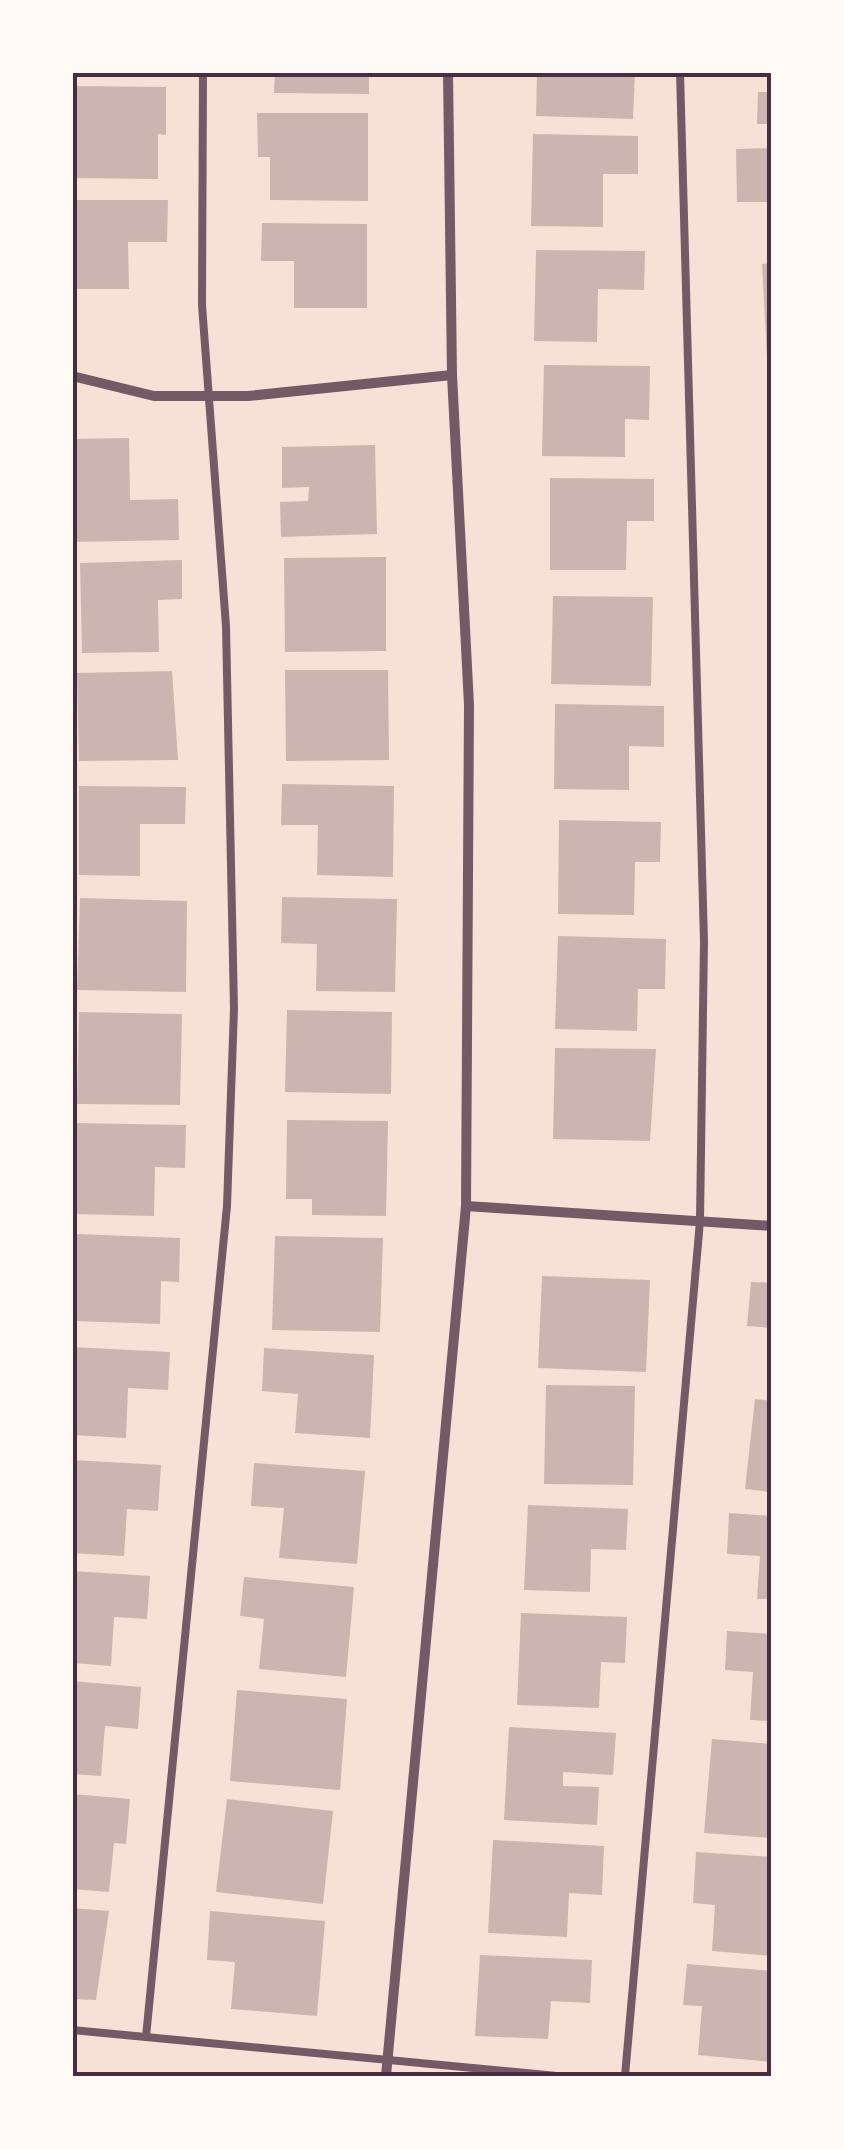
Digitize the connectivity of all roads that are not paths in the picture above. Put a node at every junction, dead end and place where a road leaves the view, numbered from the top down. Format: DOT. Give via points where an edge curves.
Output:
graph roads {
  1 [pos="203,72"];
  2 [pos="448,72"];
  3 [pos="680,72"];
  4 [pos="452,375"];
  5 [pos="72,376"];
  6 [pos="208,396"];
  7 [pos="466,1206"];
  8 [pos="700,1221"];
  9 [pos="772,1226"];
  10 [pos="72,2030"];
  11 [pos="146,2038"];
  12 [pos="387,2060"];
  13 [pos="386,2076"];
  14 [pos="557,2076"];
  15 [pos="626,2076"];
  1 -- 6 [label="lane"];
  2 -- 4 [label="street"];
  3 -- 8 [label="lane" via="704,941"];
  4 -- 6 [label="street"];
  4 -- 7 [label="street" via="470,704"];
  5 -- 6 [label="street" via="154,396"];
  6 -- 11 [label="lane" via="226,626 234,1008 227,1206"];
  7 -- 8 [label="street"];
  7 -- 12 [label="street"];
  8 -- 9 [label="street"];
  8 -- 15 [label="lane"];
  10 -- 11 [label="lane"];
  11 -- 12 [label="lane"];
  12 -- 13 [label="street"];
  12 -- 14 [label="lane"];
}
